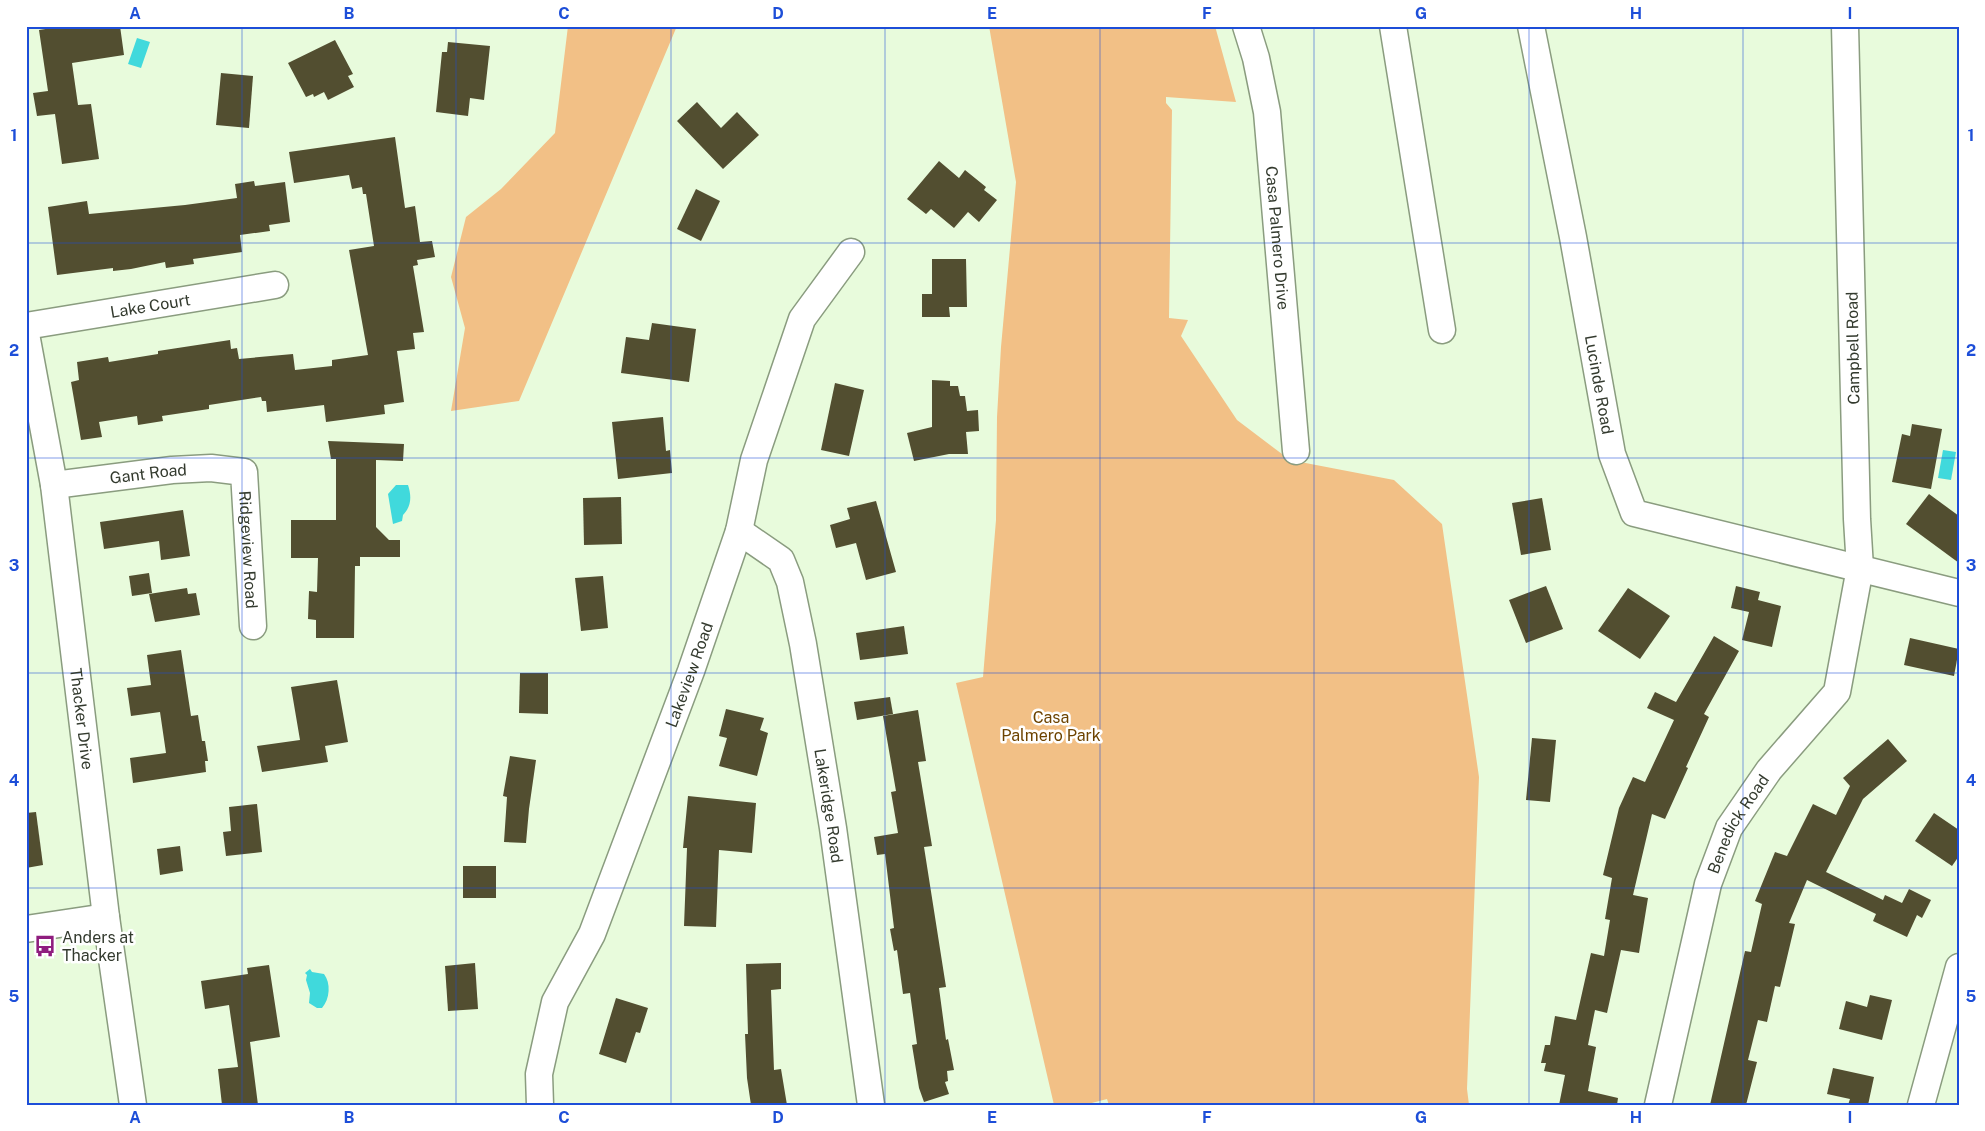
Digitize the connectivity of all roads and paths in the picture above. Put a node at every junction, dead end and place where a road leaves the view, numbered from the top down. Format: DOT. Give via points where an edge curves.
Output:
graph roads {
  1 [pos="1246,26"];
  2 [pos="1393,26"];
  3 [pos="1530,26"];
  4 [pos="1845,26"];
  5 [pos="852,252"];
  6 [pos="275,285"];
  7 [pos="26,326"];
  8 [pos="1442,330"];
  9 [pos="26,334"];
  10 [pos="1296,451"];
  11 [pos="244,472"];
  12 [pos="54,485"];
  13 [pos="739,531"];
  14 [pos="1860,568"];
  15 [pos="1959,593"];
  16 [pos="253,626"];
  17 [pos="106,917"];
  18 [pos="26,929"];
  19 [pos="1959,966"];
  20 [pos="133,1105"];
  21 [pos="540,1105"];
  22 [pos="871,1105"];
  23 [pos="1658,1105"];
  24 [pos="1921,1105"];
  1 -- 10 [label="street, Casa Palmero Drive" via="1267,112"];
  2 -- 8 [label="street"];
  3 -- 14 [label="street, Lucinde Road" via="1573,237 1612,454 1634,512"];
  4 -- 14 [label="street, Campbell Road"];
  5 -- 13 [label="street, Lakeview Road" via="802,318 754,460"];
  6 -- 7 [label="street, Lake Court"];
  9 -- 12 [label="street, Thacker Drive"];
  11 -- 12 [label="street, Gant Road" via="211,468 172,470"];
  11 -- 16 [label="street, Ridgeview Road"];
  12 -- 17 [label="street, Thacker Drive"];
  13 -- 21 [label="street, Lakeview Road" via="691,670 592,934 554,1002 539,1074"];
  13 -- 22 [label="street, Lakeridge Road" via="780,560 790,582 833,828"];
  14 -- 15 [label="street"];
  14 -- 23 [label="street, Benedick Road" via="1837,692 1769,770 1729,828 1708,884"];
  17 -- 18 [label="street"];
  17 -- 20 [label="street, Thacker Drive"];
  19 -- 24 [label="street"];
}
